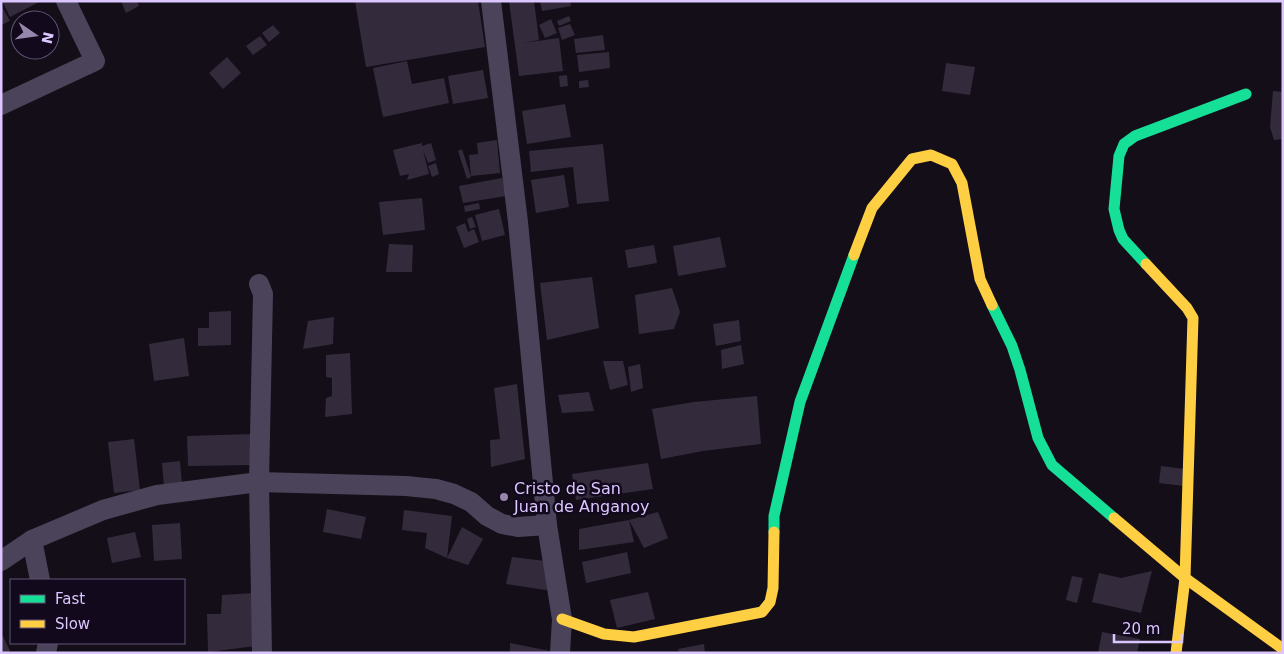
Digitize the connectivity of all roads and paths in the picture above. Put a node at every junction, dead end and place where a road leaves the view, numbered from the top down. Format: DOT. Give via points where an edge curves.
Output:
graph roads {
  1 [pos="66,1"];
  2 [pos="491,1"];
  3 [pos="1246,94"];
  4 [pos="1,105"];
  5 [pos="259,284"];
  6 [pos="259,482"];
  7 [pos="547,525"];
  8 [pos="32,540"];
  9 [pos="1,561"];
  10 [pos="1185,578"];
  11 [pos="40,579"];
  12 [pos="562,619"];
  13 [pos="1283,649"];
  14 [pos="262,653"];
  15 [pos="560,653"];
  16 [pos="1176,653"];
  1 -- 4 [label="street" via="95,61"];
  2 -- 7 [label="street" via="518,222"];
  3 -- 10 [label="street" via="1135,136 1124,144 1119,156 1114,209 1123,239 1194,318"];
  5 -- 6 [label="street" via="263,294"];
  6 -- 7 [label="street" via="436,489 471,502 502,524 518,527"];
  6 -- 8 [label="street" via="157,495 103,510"];
  6 -- 14 [label="street"];
  7 -- 12 [label="street"];
  8 -- 9 [label="street"];
  8 -- 11 [label="street"];
  10 -- 12 [label="street" via="1052,465 1038,438 1012,346 980,279 962,183 952,164 931,155 912,158 872,208 800,402 774,516 774,588 770,602 762,612 634,637 604,634"];
  10 -- 13 [label="street"];
  10 -- 16 [label="street"];
  12 -- 15 [label="street"];
}
